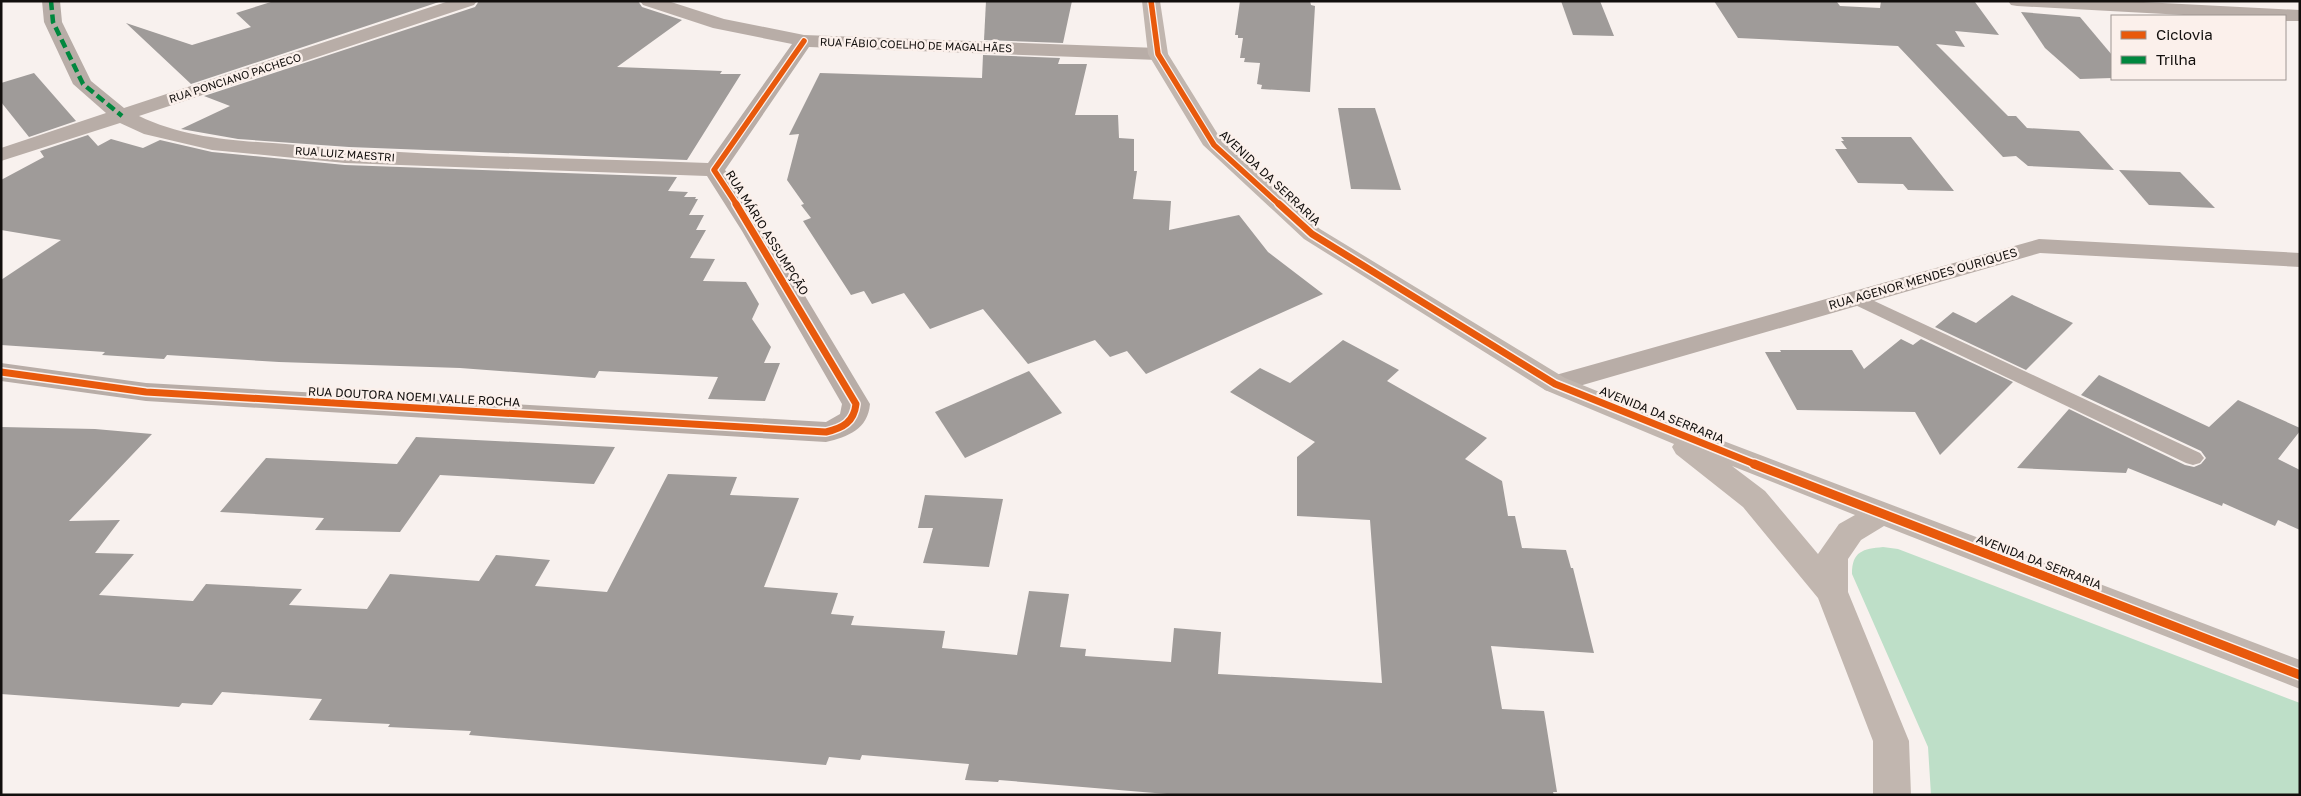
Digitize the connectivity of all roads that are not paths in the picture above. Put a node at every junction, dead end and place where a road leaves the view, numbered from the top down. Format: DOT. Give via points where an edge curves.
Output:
graph roads {
  1 [pos="51,1"];
  2 [pos="468,1"];
  3 [pos="649,1"];
  4 [pos="1151,1"];
  5 [pos="2017,1"];
  6 [pos="2281,15"];
  7 [pos="2286,15"];
  8 [pos="2300,16"];
  9 [pos="804,41"];
  10 [pos="1158,54"];
  11 [pos="122,116"];
  12 [pos="1,155"];
  13 [pos="714,170"];
  14 [pos="2300,260"];
  15 [pos="1855,298"];
  16 [pos="1,372"];
  17 [pos="1555,384"];
  18 [pos="1661,428"];
  19 [pos="826,432"];
  20 [pos="2193,458"];
  21 [pos="1881,514"];
  22 [pos="1832,592"];
  23 [pos="2300,675"];
  24 [pos="1892,795"];
  1 -- 11 [label="street, RUA LUIZ MAESTRI" via="53,22 83,84"];
  2 -- 11 [label="street, RUA PONCIANO PACHECO"];
  3 -- 9 [label="street, RUA FÁBIO COELHO DE MAGALHÃES" via="720,24"];
  4 -- 10 [label="main road, AVENIDA DA SERRARIA"];
  5 -- 6 [label="street"];
  7 -- 8 [label="street"];
  9 -- 10 [label="street, RUA FÁBIO COELHO DE MAGALHÃES"];
  9 -- 13 [label="street, RUA MÁRIO ASSUMPÇÃO"];
  10 -- 17 [label="main road, AVENIDA DA SERRARIA" via="1214,145 1312,234"];
  11 -- 12 [label="street, RUA PONCIANO PACHECO"];
  11 -- 13 [label="street, RUA LUIZ MAESTRI" via="151,130 231,146 345,156"];
  13 -- 19 [label="street, RUA MÁRIO ASSUMPÇÃO" via="754,231 856,404 851,421 841,429"];
  14 -- 15 [label="street, RUA AGENOR MENDES OURIQUES" via="2039,246"];
  15 -- 17 [label="street, RUA AGENOR MENDES OURIQUES"];
  15 -- 20 [label="lane"];
  16 -- 19 [label="street, RUA DOUTORA NOEMI VALLE ROCHA" via="146,392"];
  17 -- 18 [label="main road, AVENIDA DA SERRARIA"];
  18 -- 21 [label="main road, AVENIDA DA SERRARIA"];
  18 -- 22 [label="main road" via="1754,499"];
  21 -- 22 [label="main road" via="1850,532 1832,557"];
  21 -- 23 [label="main road, AVENIDA DA SERRARIA"];
  22 -- 24 [label="main road" via="1891,740"];
}
